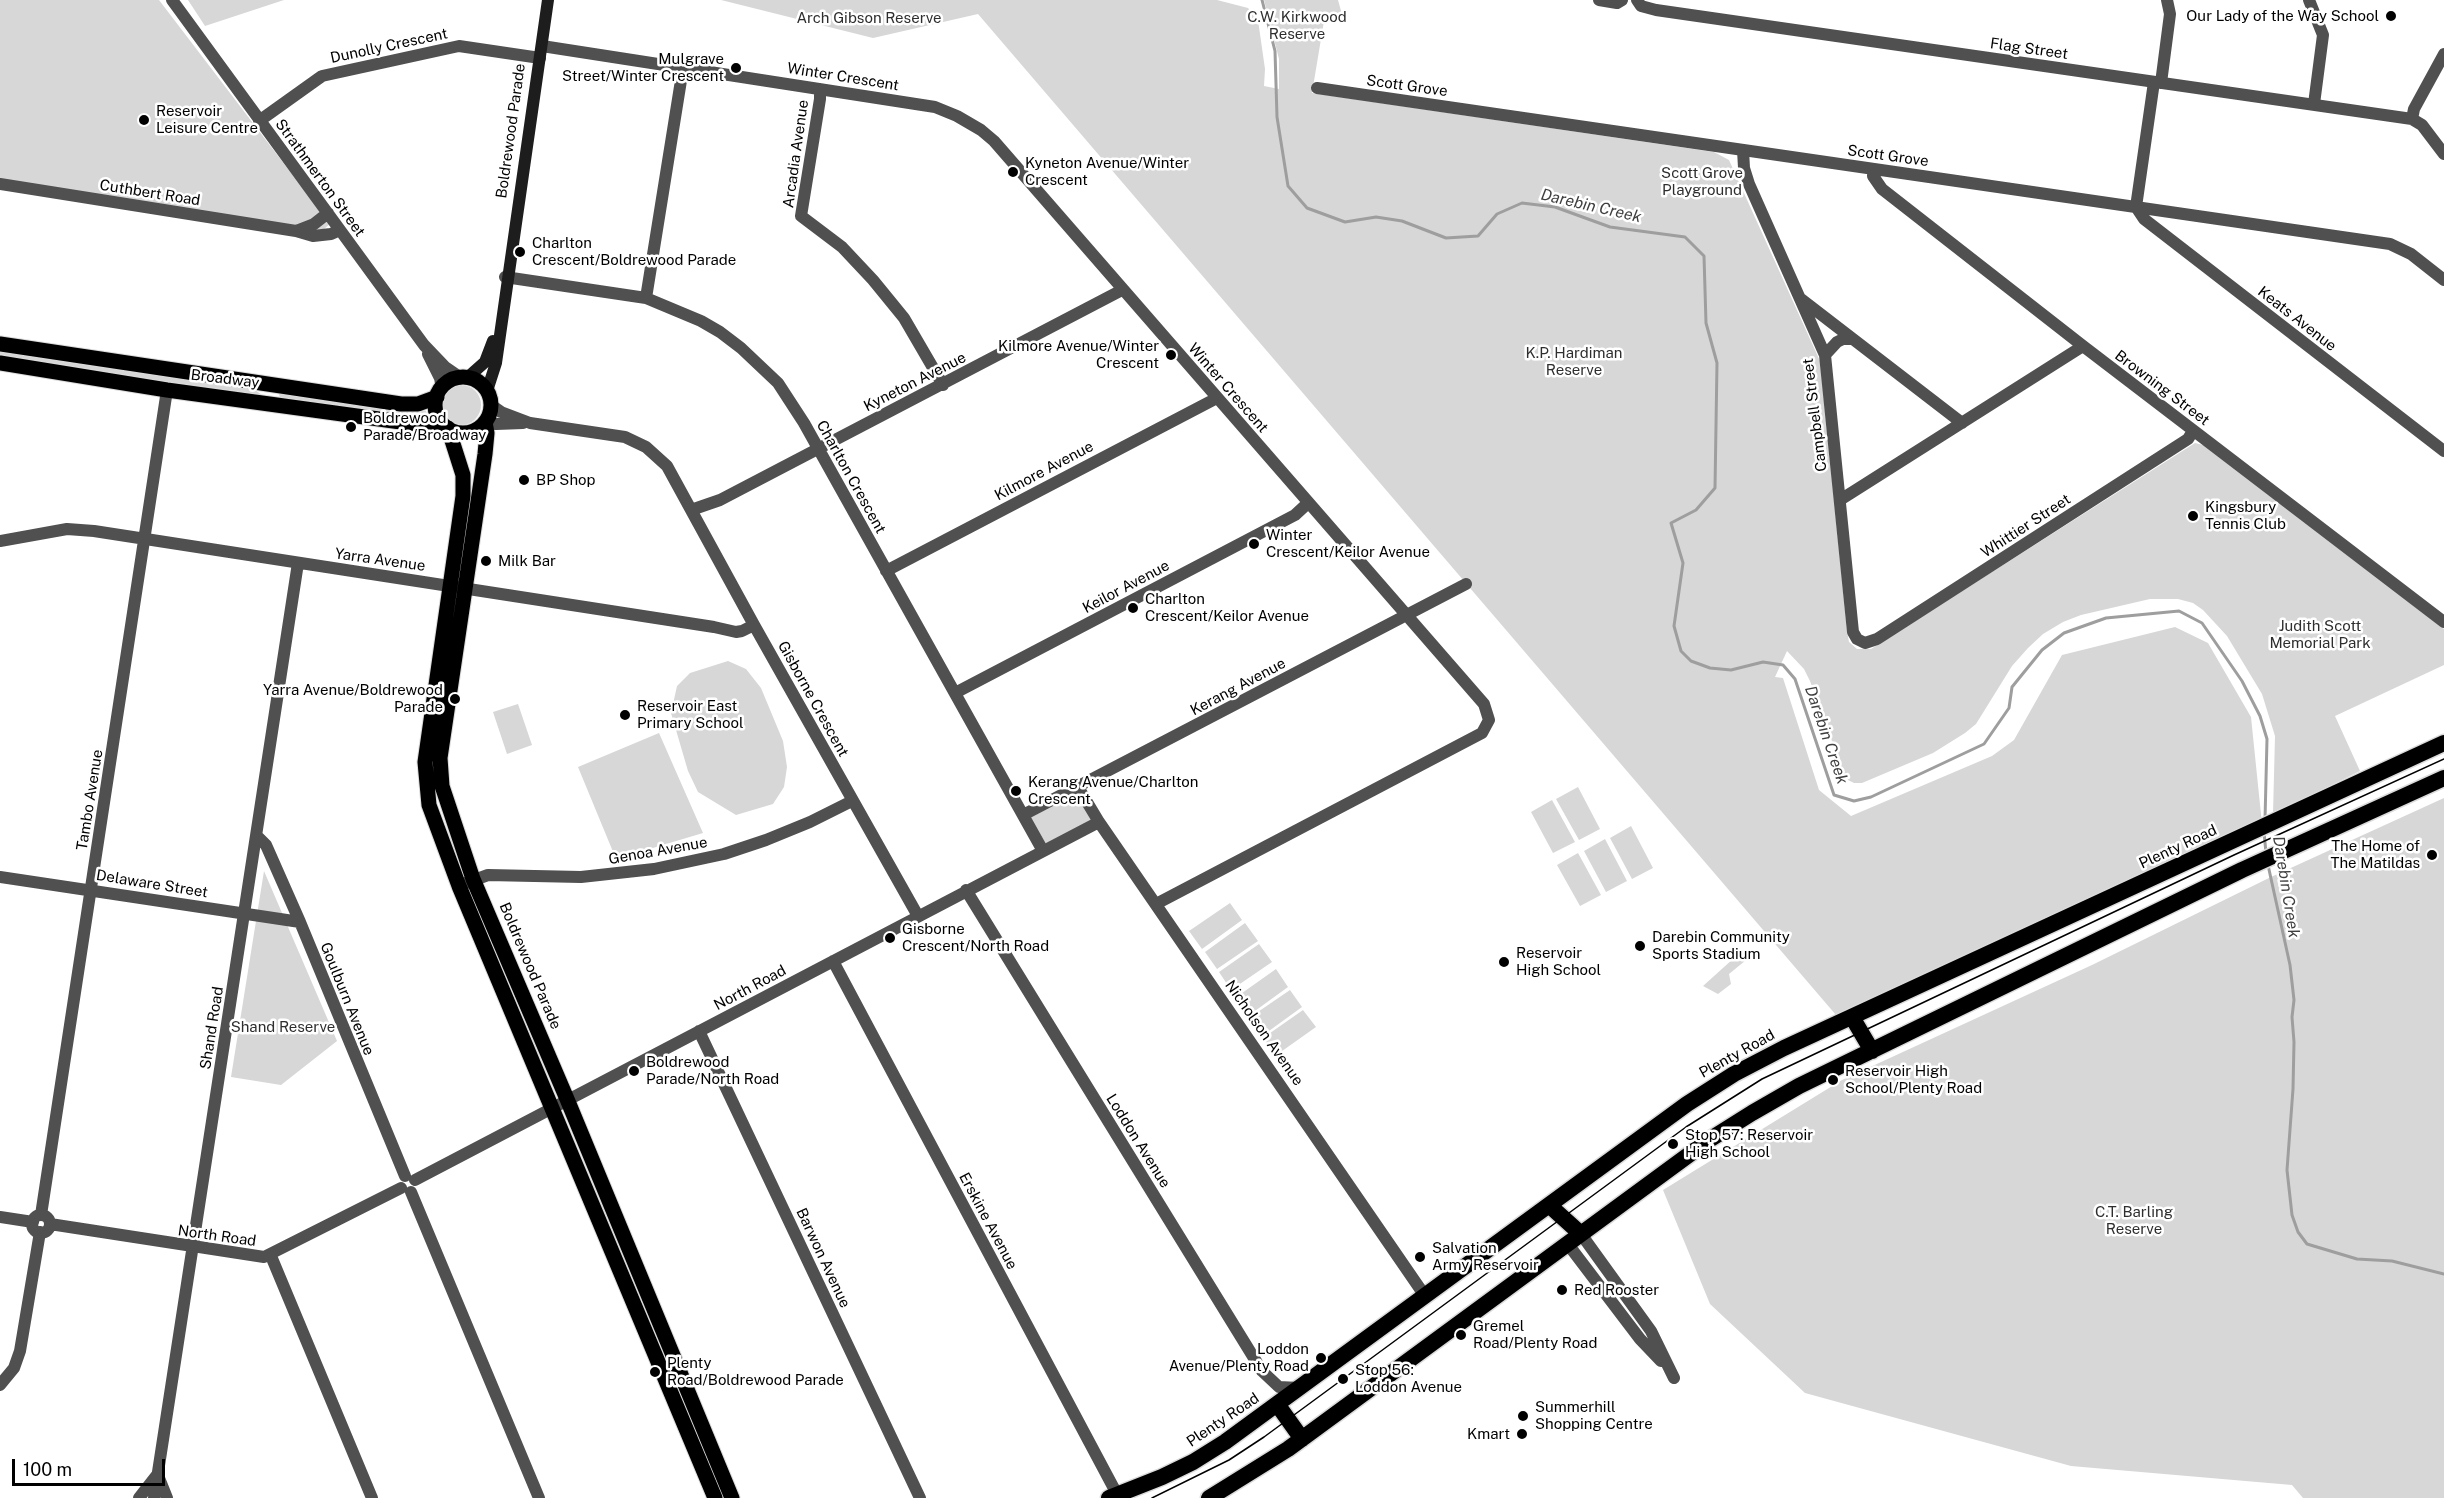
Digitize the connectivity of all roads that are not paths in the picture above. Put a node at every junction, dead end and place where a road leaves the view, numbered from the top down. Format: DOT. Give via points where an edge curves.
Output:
graph roads {
  1 [pos="172,0"];
  2 [pos="548,0"];
  3 [pos="1599,0"];
  4 [pos="1622,0"];
  5 [pos="2167,0"];
  6 [pos="2309,0"];
  7 [pos="1639,3"];
  8 [pos="541,52"];
  9 [pos="2444,54"];
  10 [pos="682,68"];
  11 [pos="2157,82"];
  12 [pos="1317,88"];
  13 [pos="820,89"];
  14 [pos="2314,104"];
  15 [pos="2412,119"];
  16 [pos="259,121"];
  17 [pos="1743,150"];
  18 [pos="2444,154"];
  19 [pos="1873,170"];
  20 [pos="0,184"];
  21 [pos="2136,207"];
  22 [pos="328,213"];
  23 [pos="340,230"];
  24 [pos="296,231"];
  25 [pos="507,274"];
  26 [pos="2444,280"];
  27 [pos="1122,290"];
  28 [pos="646,298"];
  29 [pos="1800,298"];
  30 [pos="1851,339"];
  31 [pos="0,344"];
  32 [pos="424,345"];
  33 [pos="2083,346"];
  34 [pos="1825,355"];
  35 [pos="0,363"];
  36 [pos="464,378"];
  37 [pos="267,384"];
  38 [pos="943,385"];
  39 [pos="167,390"];
  40 [pos="439,393"];
  41 [pos="489,398"];
  42 [pos="1216,398"];
  43 [pos="276,404"];
  44 [pos="486,422"];
  45 [pos="530,423"];
  46 [pos="1962,423"];
  47 [pos="447,427"];
  48 [pos="2193,431"];
  49 [pos="818,448"];
  50 [pos="2444,451"];
  51 [pos="470,500"];
  52 [pos="1840,500"];
  53 [pos="1308,503"];
  54 [pos="693,514"];
  55 [pos="145,540"];
  56 [pos="0,541"];
  57 [pos="298,563"];
  58 [pos="886,572"];
  59 [pos="1466,584"];
  60 [pos="458,587"];
  61 [pos="1406,616"];
  62 [pos="751,621"];
  63 [pos="2444,622"];
  64 [pos="1871,642"];
  65 [pos="955,693"];
  66 [pos="2444,743"];
  67 [pos="2444,778"];
  68 [pos="1078,787"];
  69 [pos="852,801"];
  70 [pos="1023,815"];
  71 [pos="1099,822"];
  72 [pos="257,836"];
  73 [pos="1043,851"];
  74 [pos="0,877"];
  75 [pos="466,883"];
  76 [pos="91,890"];
  77 [pos="966,890"];
  78 [pos="1156,904"];
  79 [pos="245,914"];
  80 [pos="918,915"];
  81 [pos="300,922"];
  82 [pos="833,961"];
  83 [pos="1852,1017"];
  84 [pos="699,1031"];
  85 [pos="1872,1052"];
  86 [pos="567,1099"];
  87 [pos="552,1109"];
  88 [pos="408,1184"];
  89 [pos="1550,1206"];
  90 [pos="0,1217"];
  91 [pos="41,1223"];
  92 [pos="1574,1239"];
  93 [pos="191,1247"];
  94 [pos="270,1256"];
  95 [pos="637,1289"];
  96 [pos="1425,1296"];
  97 [pos="1671,1373"];
  98 [pos="0,1385"];
  99 [pos="1299,1388"];
  100 [pos="1277,1404"];
  101 [pos="1302,1439"];
  102 [pos="158,1474"];
  103 [pos="1113,1497"];
  104 [pos="139,1498"];
  105 [pos="154,1498"];
  106 [pos="167,1498"];
  107 [pos="372,1498"];
  108 [pos="539,1498"];
  109 [pos="715,1498"];
  110 [pos="732,1498"];
  111 [pos="920,1498"];
  112 [pos="1209,1498"];
  1 -- 16 [label="street, Strathmerton Street"];
  2 -- 8 [label="main road, Boldrewood Parade"];
  3 -- 4 [label="street"];
  5 -- 11 [label="street" via="2170,14"];
  6 -- 14 [label="street" via="2323,35"];
  7 -- 11 [label="street, Flag Street" via="1656,10"];
  8 -- 10 [label="street, Winter Crescent"];
  8 -- 16 [label="street, Dunolly Crescent" via="459,46 322,76"];
  8 -- 25 [label="main road, Boldrewood Parade"];
  9 -- 15 [label="street"];
  10 -- 13 [label="street, Winter Crescent"];
  10 -- 28 [label="street"];
  11 -- 14 [label="street, Flag Street"];
  11 -- 21 [label="street"];
  12 -- 17 [label="street, Scott Grove"];
  13 -- 27 [label="street, Winter Crescent" via="935,107 981,130"];
  13 -- 38 [label="street, Arcadia Avenue" via="801,216 842,247 873,280 903,318"];
  14 -- 15 [label="street, Flag Street"];
  15 -- 18 [label="street" via="2422,125"];
  16 -- 22 [label="street, Strathmerton Street"];
  17 -- 19 [label="street, Scott Grove"];
  17 -- 29 [label="street, Campbell Street" via="1749,184"];
  19 -- 21 [label="street, Scott Grove"];
  19 -- 33 [label="street, Browning Street" via="1882,189"];
  20 -- 24 [label="street, Cuthbert Road"];
  21 -- 26 [label="street, Scott Grove" via="2390,244 2411,254"];
  21 -- 50 [label="street, Keats Avenue" via="2171,242"];
  22 -- 23 [label="street, Strathmerton Street"];
  22 -- 24 [label="street"];
  23 -- 24 [label="street, Cuthbert Road" via="313,236"];
  23 -- 32 [label="street, Strathmerton Street"];
  25 -- 28 [label="street, Charlton Crescent"];
  25 -- 36 [label="main road, Boldrewood Parade" via="492,348 485,362"];
  25 -- 41 [label="main road, Boldrewood Parade"];
  27 -- 38 [label="street, Kyneton Avenue"];
  27 -- 42 [label="street, Winter Crescent"];
  28 -- 49 [label="street, Charlton Crescent" via="701,321 741,348 778,383"];
  29 -- 30 [label="street"];
  29 -- 34 [label="street, Campbell Street"];
  30 -- 34 [label="street" via="1837,342"];
  30 -- 46 [label="street"];
  31 -- 37 [label="main road, Broadway"];
  32 -- 36 [label="street, Strathmerton Street" via="445,367"];
  32 -- 40 [label="street, Strathmerton Street" via="440,378"];
  33 -- 46 [label="street"];
  33 -- 48 [label="street, Browning Street"];
  34 -- 52 [label="street, Campbell Street"];
  35 -- 39 [label="main road, Broadway"];
  36 -- 40 [label="main road" via="450,381"];
  36 -- 41 [label="main road" via="478,382"];
  37 -- 40 [label="main road, Broadway" via="401,404 418,404"];
  37 -- 43 [label="main road"];
  38 -- 49 [label="street, Kyneton Avenue"];
  39 -- 43 [label="main road, Broadway"];
  39 -- 55 [label="street, Tambo Avenue"];
  40 -- 47 [label="main road" via="437,413"];
  41 -- 44 [label="main road"];
  41 -- 45 [label="street, Gisborne Crescent" via="501,412"];
  42 -- 53 [label="street, Winter Crescent"];
  42 -- 58 [label="street, Kilmore Avenue"];
  43 -- 47 [label="main road, Broadway"];
  44 -- 45 [label="street"];
  44 -- 47 [label="main road" via="471,432"];
  44 -- 51 [label="main road, Boldrewood Parade" via="487,433"];
  45 -- 54 [label="street, Gisborne Crescent" via="625,436 657,455 677,481"];
  46 -- 52 [label="street"];
  47 -- 51 [label="main road, Boldrewood Parade"];
  48 -- 63 [label="street, Browning Street"];
  48 -- 64 [label="street, Whittier Street" via="2188,439"];
  49 -- 54 [label="street, Kyneton Avenue"];
  49 -- 58 [label="street, Charlton Crescent"];
  51 -- 60 [label="main road, Boldrewood Parade"];
  52 -- 64 [label="street, Campbell Street" via="1853,632 1857,639"];
  53 -- 61 [label="street, Winter Crescent"];
  53 -- 65 [label="street, Keilor Avenue" via="1295,515"];
  54 -- 62 [label="street, Gisborne Crescent"];
  55 -- 56 [label="street, Yarra Avenue" via="67,530"];
  55 -- 57 [label="street, Yarra Avenue"];
  55 -- 76 [label="street, Tambo Avenue"];
  57 -- 60 [label="street, Yarra Avenue"];
  57 -- 72 [label="street, Shand Road"];
  58 -- 65 [label="street, Charlton Crescent"];
  59 -- 61 [label="street, Kerang Avenue"];
  60 -- 62 [label="street, Yarra Avenue" via="742,632"];
  60 -- 75 [label="main road, Boldrewood Parade" via="440,758 442,786"];
  61 -- 68 [label="street, Kerang Avenue"];
  61 -- 78 [label="street, Winter Crescent" via="1484,705 1489,720 1482,733"];
  62 -- 69 [label="street, Gisborne Crescent"];
  65 -- 70 [label="street, Charlton Crescent"];
  66 -- 83 [label="highway, Plenty Road"];
  67 -- 85 [label="highway" via="2293,845"];
  68 -- 70 [label="street, Kerang Avenue"];
  68 -- 71 [label="street, Nicholson Avenue"];
  69 -- 75 [label="street, Genoa Avenue" via="766,840 666,867 581,877 488,874"];
  69 -- 80 [label="street, Gisborne Crescent"];
  70 -- 73 [label="street, Charlton Crescent"];
  71 -- 73 [label="street, North Road"];
  71 -- 78 [label="street, Nicholson Avenue"];
  72 -- 79 [label="street, Shand Road"];
  72 -- 81 [label="street, Goulburn Avenue" via="266,845"];
  73 -- 77 [label="street, North Road"];
  74 -- 76 [label="street, Delaware Street"];
  75 -- 86 [label="main road, Boldrewood Parade"];
  75 -- 87 [label="main road, Boldrewood Parade"];
  76 -- 79 [label="street, Delaware Street"];
  76 -- 91 [label="street, Tambo Avenue"];
  77 -- 80 [label="street, North Road"];
  77 -- 99 [label="street, Loddon Avenue" via="1262,1371 1279,1387"];
  78 -- 96 [label="street, Nicholson Avenue"];
  79 -- 81 [label="street, Delaware Street"];
  79 -- 93 [label="street, Shand Road"];
  80 -- 82 [label="street, North Road"];
  81 -- 88 [label="street, Goulburn Avenue"];
  82 -- 84 [label="street, North Road"];
  82 -- 103 [label="street, Erskine Avenue"];
  83 -- 85 [label="highway"];
  83 -- 89 [label="highway, Plenty Road" via="1734,1074 1687,1104"];
  84 -- 86 [label="street, North Road"];
  84 -- 111 [label="street, Barwon Avenue"];
  85 -- 92 [label="highway" via="1752,1113"];
  86 -- 87 [label="street, North Road"];
  86 -- 95 [label="main road, Boldrewood Parade"];
  87 -- 88 [label="street, North Road"];
  87 -- 95 [label="main road, Boldrewood Parade"];
  88 -- 94 [label="street, North Road"];
  88 -- 108 [label="street, Goulburn Avenue"];
  89 -- 92 [label="highway"];
  89 -- 96 [label="highway, Plenty Road"];
  90 -- 91 [label="street, North Road"];
  91 -- 93 [label="street, North Road"];
  91 -- 98 [label="street, Tambo Avenue" via="20,1351 14,1368"];
  92 -- 97 [label="street" via="1640,1339"];
  92 -- 101 [label="highway"];
  93 -- 94 [label="street, North Road"];
  93 -- 102 [label="street, Shand Road"];
  94 -- 107 [label="street"];
  95 -- 109 [label="main road, Boldrewood Parade"];
  95 -- 110 [label="main road, Boldrewood Parade"];
  96 -- 99 [label="highway, Plenty Road"];
  99 -- 100 [label="highway, Plenty Road"];
  100 -- 101 [label="highway"];
  100 -- 103 [label="highway, Plenty Road" via="1193,1462"];
  101 -- 112 [label="highway"];
  102 -- 104 [label="street"];
  102 -- 105 [label="street, Shand Road"];
  102 -- 106 [label="street"];
}
